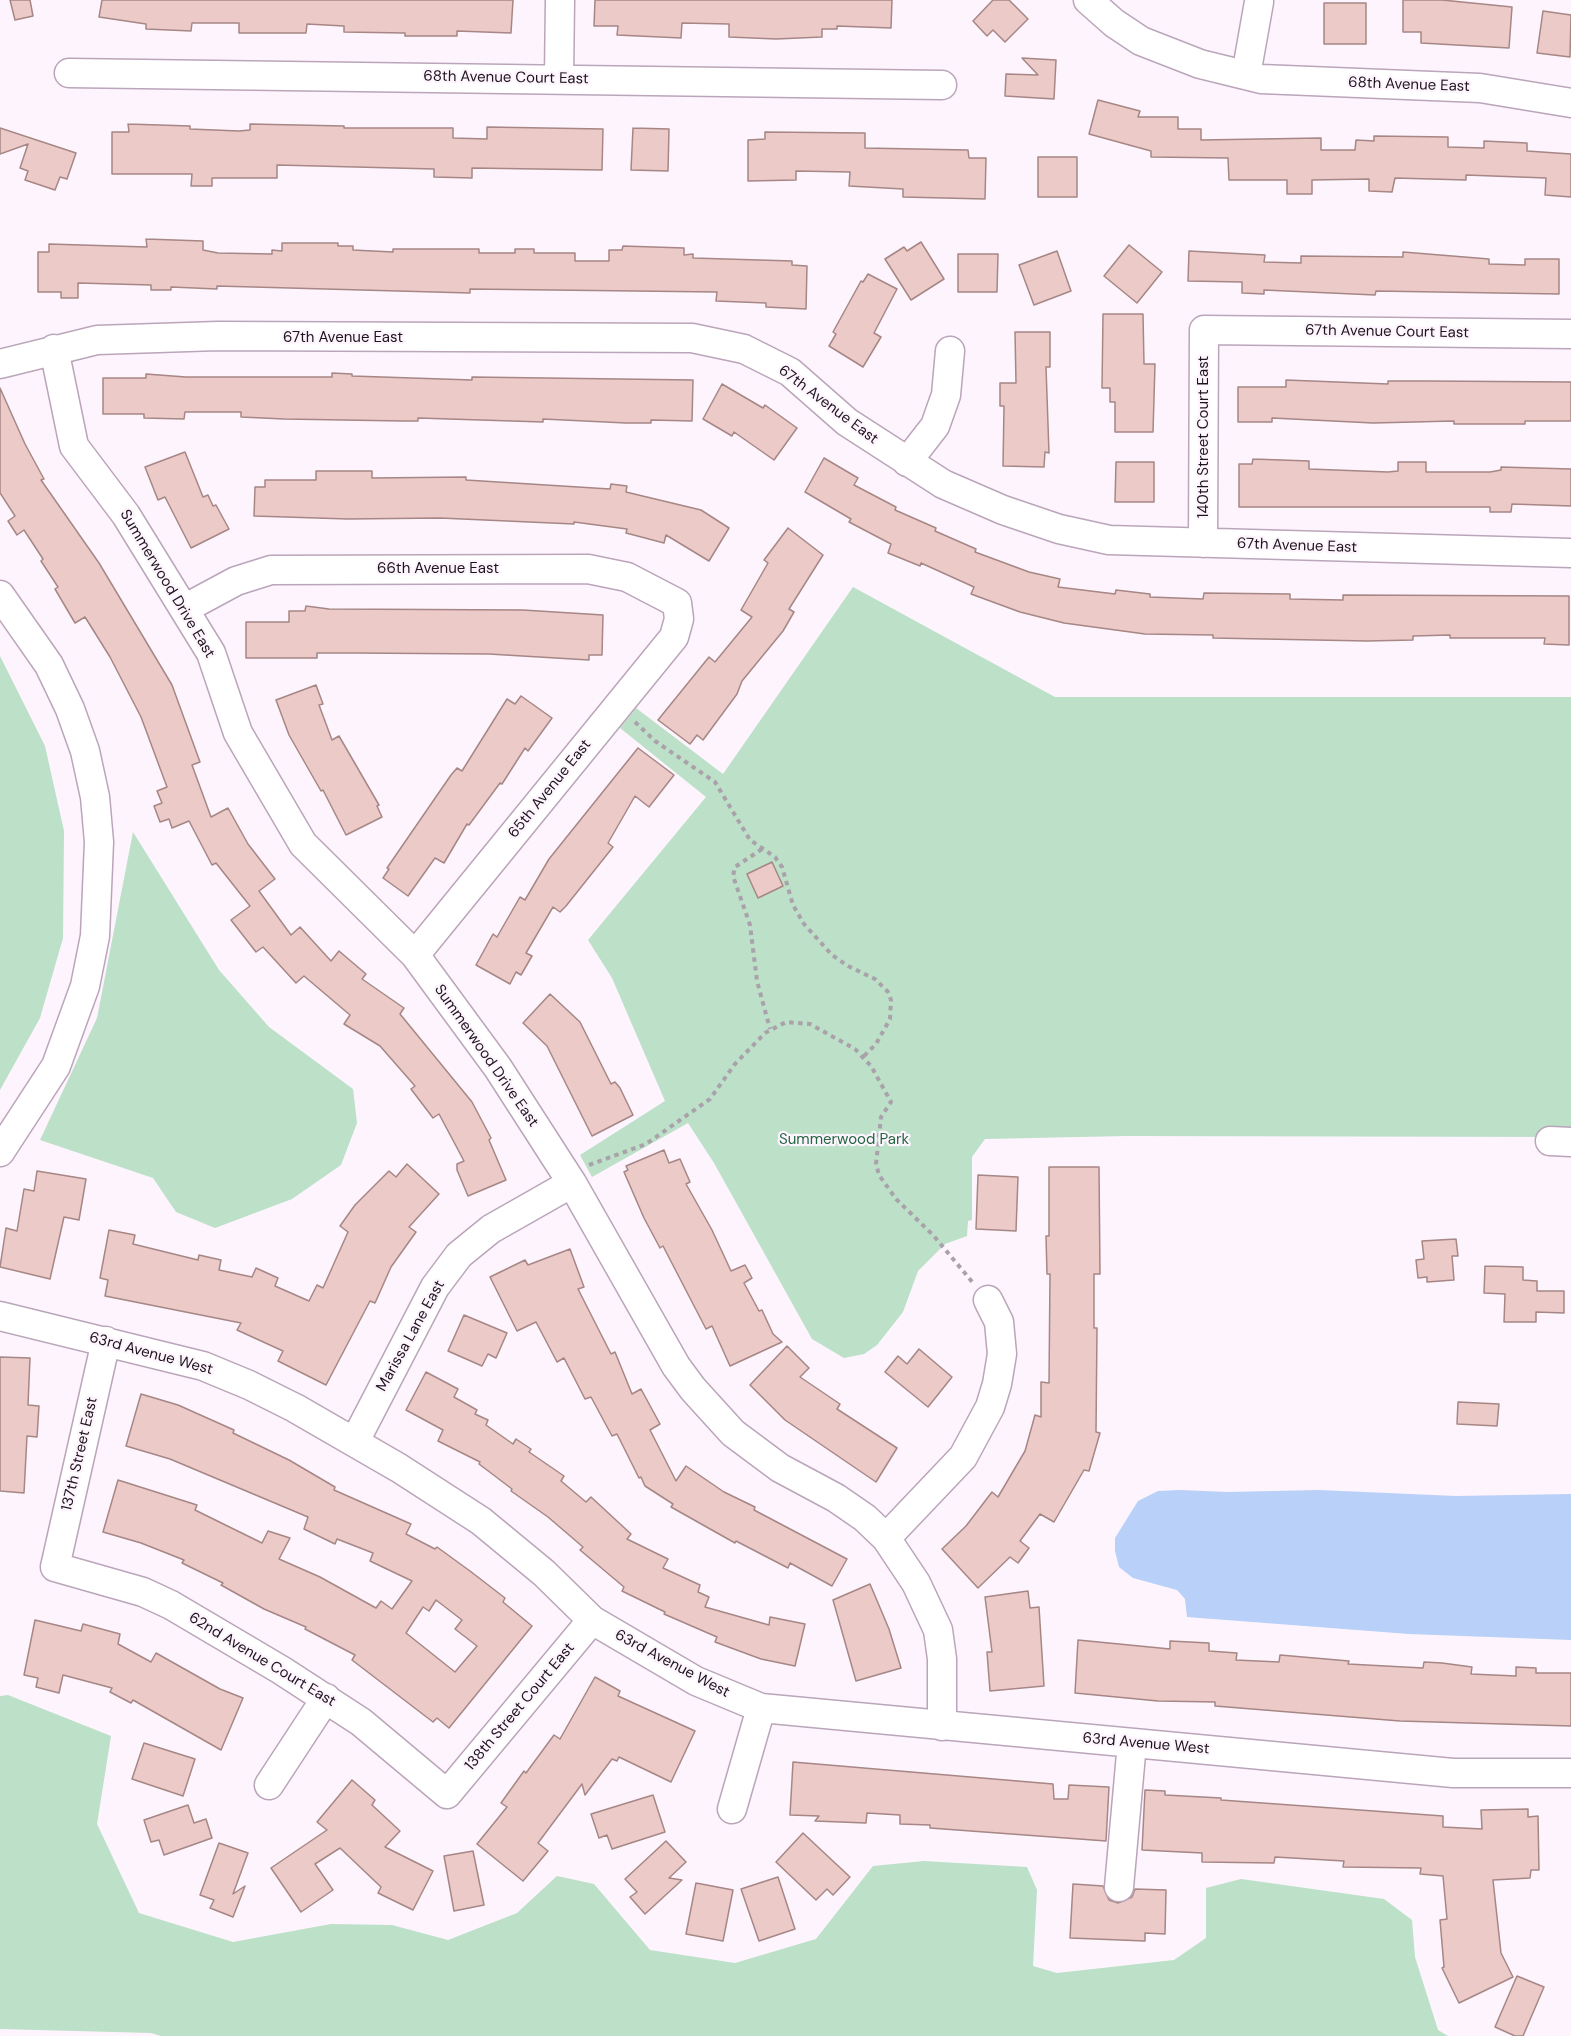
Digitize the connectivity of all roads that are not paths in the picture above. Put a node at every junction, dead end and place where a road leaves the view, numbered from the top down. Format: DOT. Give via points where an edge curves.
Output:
graph roads {
  1 [pos="560,0"];
  2 [pos="1088,0"];
  3 [pos="1258,2"];
  4 [pos="69,73"];
  5 [pos="1246,75"];
  6 [pos="558,78"];
  7 [pos="942,85"];
  8 [pos="1571,103"];
  9 [pos="1204,330"];
  10 [pos="1571,334"];
  11 [pos="54,349"];
  12 [pos="950,351"];
  13 [pos="0,364"];
  14 [pos="907,462"];
  15 [pos="1203,543"];
  16 [pos="1571,553"];
  17 [pos="0,595"];
  18 [pos="184,609"];
  19 [pos="679,619"];
  20 [pos="415,955"];
  21 [pos="0,1152"];
  22 [pos="570,1180"];
  23 [pos="988,1300"];
  24 [pos="0,1316"];
  25 [pos="106,1341"];
  26 [pos="355,1441"];
  27 [pos="886,1538"];
  28 [pos="55,1567"];
  29 [pos="592,1620"];
  30 [pos="326,1698"];
  31 [pos="761,1708"];
  32 [pos="942,1726"];
  33 [pos="1132,1743"];
  34 [pos="1571,1773"];
  35 [pos="269,1785"];
  36 [pos="447,1794"];
  37 [pos="732,1809"];
  38 [pos="1119,1887"];
  1 -- 6 [label="street"];
  2 -- 5 [label="street, 68th Avenue East" via="1141,41 1200,64"];
  3 -- 5 [label="street"];
  4 -- 6 [label="street, 68th Avenue Court East"];
  5 -- 8 [label="street, 68th Avenue East" via="1296,82 1480,88"];
  6 -- 7 [label="street, 68th Avenue Court East"];
  9 -- 10 [label="street, 67th Avenue Court East"];
  9 -- 15 [label="street, 140th Street Court East"];
  11 -- 13 [label="street, 67th Avenue East"];
  11 -- 14 [label="street, 67th Avenue East" via="97,340 218,336 692,338 744,349 790,372 847,422"];
  11 -- 18 [label="street, Summerwood Drive East" via="74,446 126,515"];
  12 -- 14 [label="street" via="946,395 935,426"];
  14 -- 15 [label="street, 67th Avenue East" via="944,484 1059,529 1109,540"];
  15 -- 16 [label="street, 67th Avenue East"];
  17 -- 21 [label="street" via="48,664 70,709 95,797 99,851 95,936 85,986 56,1066"];
  18 -- 19 [label="street, 66th Avenue East" via="236,581 272,570 588,569 627,577 677,603"];
  18 -- 20 [label="street, Summerwood Drive East" via="211,653 238,733 303,844"];
  19 -- 20 [label="street, 65th Avenue East" via="674,637"];
  20 -- 22 [label="street, Summerwood Drive East" via="498,1068"];
  22 -- 26 [label="street, Marissa Lane East" via="491,1229 459,1256 435,1287"];
  22 -- 27 [label="street, Summerwood Drive East" via="676,1366 709,1408 733,1433 780,1468 836,1498"];
  23 -- 27 [label="street" via="999,1322 1002,1354 990,1407 963,1457"];
  24 -- 25 [label="street, 63rd Avenue West"];
  25 -- 26 [label="street, 63rd Avenue West" via="203,1366 249,1384"];
  25 -- 28 [label="street, 137th Street East"];
  26 -- 29 [label="street, 63rd Avenue West" via="481,1521 544,1573"];
  27 -- 32 [label="street, Summerwood Drive East" via="916,1583 938,1630 943,1668"];
  28 -- 30 [label="street, 62nd Avenue Court East" via="143,1592 171,1605"];
  29 -- 31 [label="street, 63rd Avenue West" via="696,1681"];
  29 -- 36 [label="street, 138th Street Court East"];
  30 -- 35 [label="street"];
  30 -- 36 [label="street, 62nd Avenue Court East" via="377,1734"];
  31 -- 32 [label="street, 63rd Avenue West"];
  31 -- 37 [label="street"];
  32 -- 33 [label="street, 63rd Avenue West"];
  33 -- 34 [label="street, 63rd Avenue West" via="1453,1773"];
  33 -- 38 [label="street"];
}
